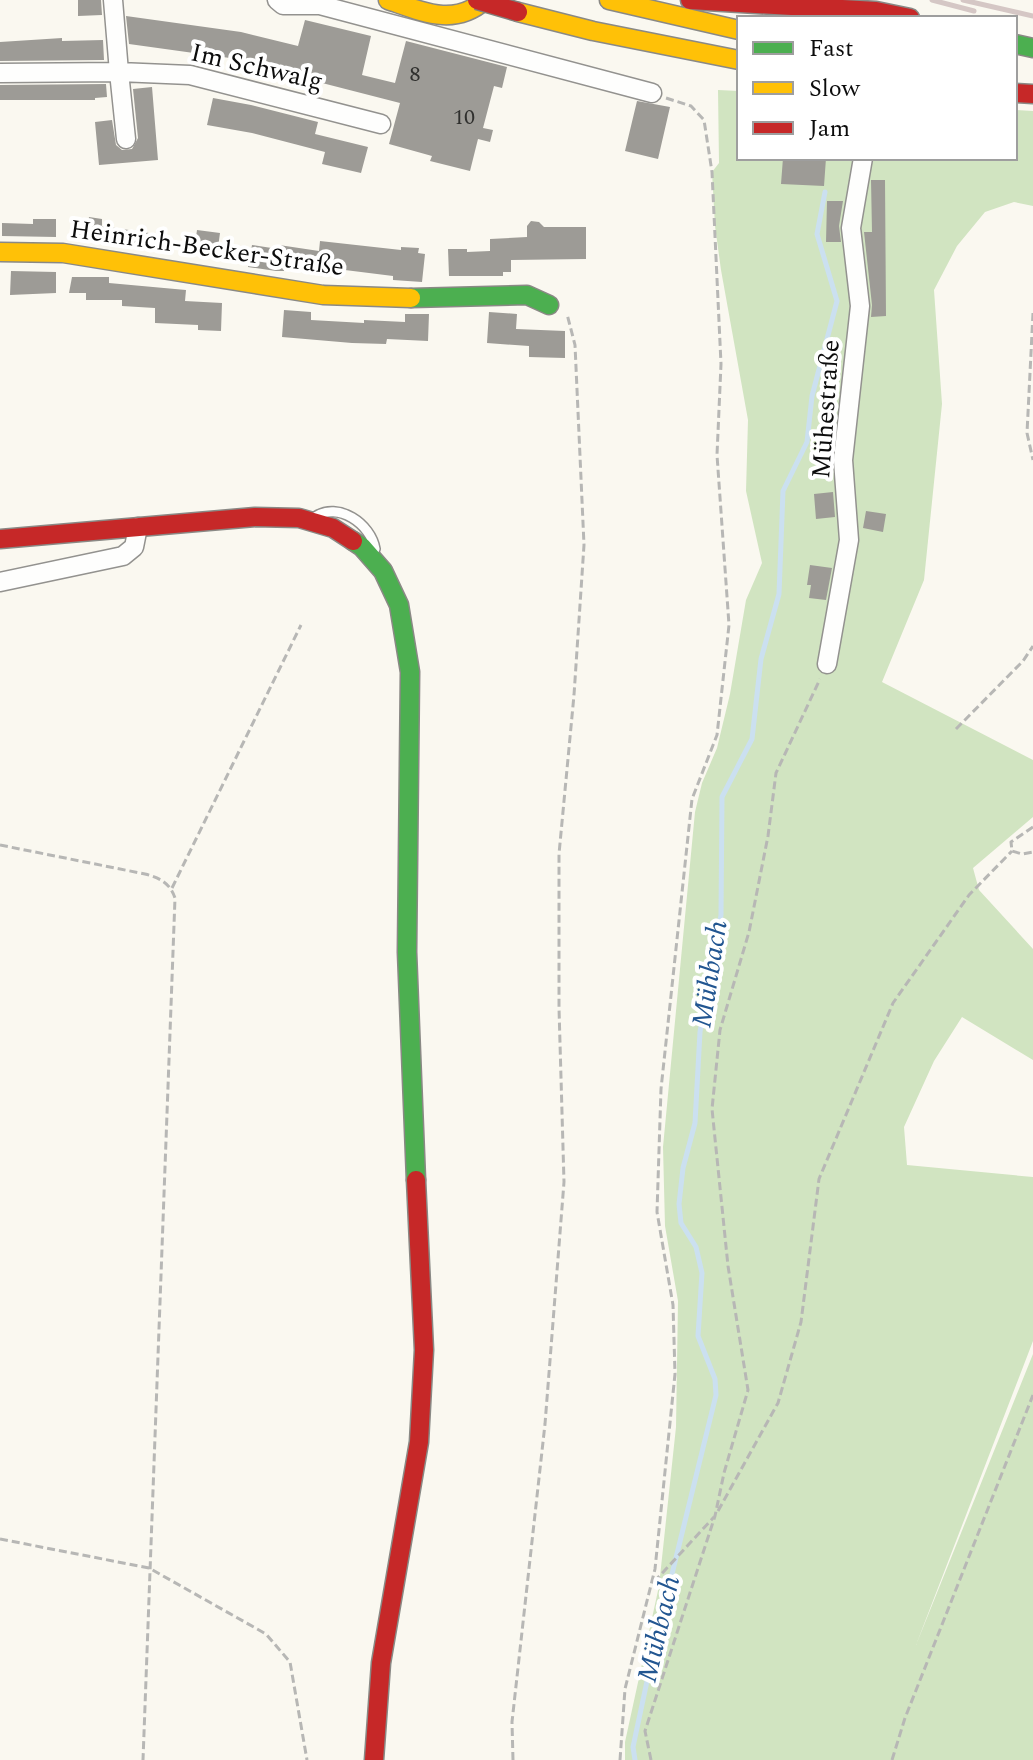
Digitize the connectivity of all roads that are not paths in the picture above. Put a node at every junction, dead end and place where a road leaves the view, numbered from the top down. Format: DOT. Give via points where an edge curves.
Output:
graph roads {
  1 [pos="113,0"];
  2 [pos="277,0"];
  3 [pos="388,0"];
  4 [pos="477,0"];
  5 [pos="485,0"];
  6 [pos="609,0"];
  7 [pos="690,0"];
  8 [pos="900,16"];
  9 [pos="737,30"];
  10 [pos="737,60"];
  11 [pos="0,73"];
  12 [pos="118,74"];
  13 [pos="652,93"];
  14 [pos="381,124"];
  15 [pos="126,139"];
  16 [pos="863,160"];
  17 [pos="0,252"];
  18 [pos="549,305"];
  19 [pos="138,527"];
  20 [pos="0,539"];
  21 [pos="0,582"];
  22 [pos="827,664"];
  23 [pos="374,1760"];
  1 -- 12 [label="street"];
  2 -- 13 [label="street" via="283,5 320,5"];
  3 -- 5 [label="main road" via="450,17 469,14"];
  4 -- 10 [label="main road, bridge" via="593,31"];
  6 -- 9 [label="main road"];
  7 -- 8 [label="main road"];
  11 -- 12 [label="street, Im Schwalg"];
  12 -- 14 [label="street, Im Schwalg" via="190,75"];
  12 -- 15 [label="street"];
  16 -- 22 [label="street, Mühestraße" via="851,228 860,306 843,460 849,540"];
  17 -- 18 [label="main road, Heinrich-Becker-Straße" via="63,253 323,295 527,295"];
  19 -- 20 [label="main road"];
  19 -- 21 [label="street" via="134,547 123,556"];
  19 -- 23 [label="main road" via="272,516 310,520 343,533 375,561 399,605 410,672 407,952 424,1350 419,1442 381,1663"];
}
